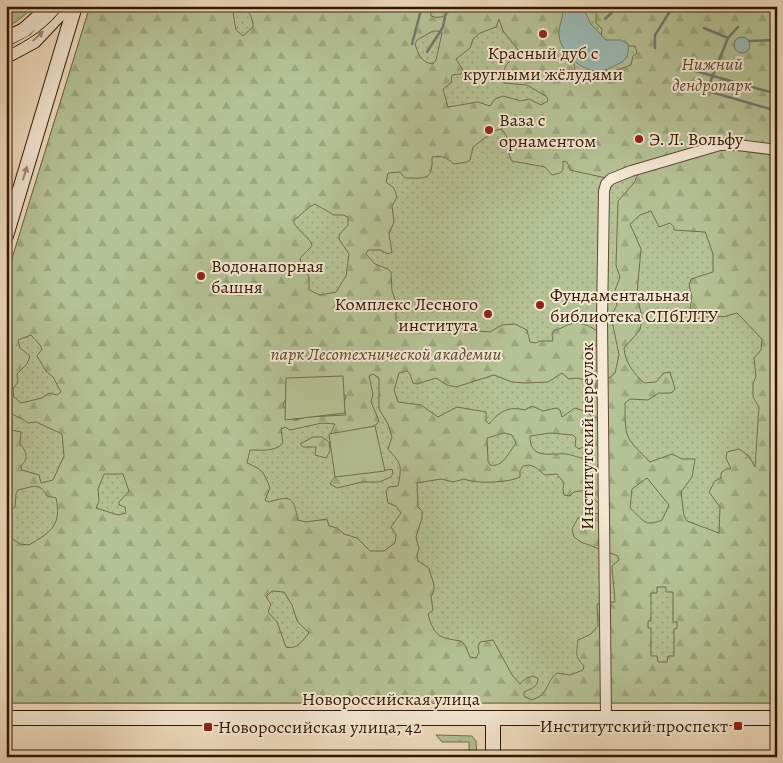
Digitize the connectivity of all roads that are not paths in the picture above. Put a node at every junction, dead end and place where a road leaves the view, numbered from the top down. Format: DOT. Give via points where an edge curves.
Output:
graph roads {
  1 [pos="51,6"];
  2 [pos="67,6"];
  3 [pos="75,6"];
  4 [pos="6,39"];
  5 [pos="6,56"];
  6 [pos="777,150"];
  7 [pos="6,236"];
  8 [pos="6,718"];
  9 [pos="493,718"];
  10 [pos="606,718"];
  11 [pos="777,718"];
  12 [pos="493,757"];
  1 -- 4 [label="main road" via="24,30"];
  5 -- 2 [label="main road, one-way" via="34,41"];
  7 -- 3 [label="main road, one-way"];
  6 -- 10 [label="street, Институтский переулок" via="738,144 720,145 631,171 606,184 602,320"];
  8 -- 9 [label="main road, Новороссийская улица"];
  9 -- 10 [label="main road, Новороссийская улица"];
  9 -- 12 [label="main road"];
  10 -- 11 [label="main road, Новороссийская улица"];
}
